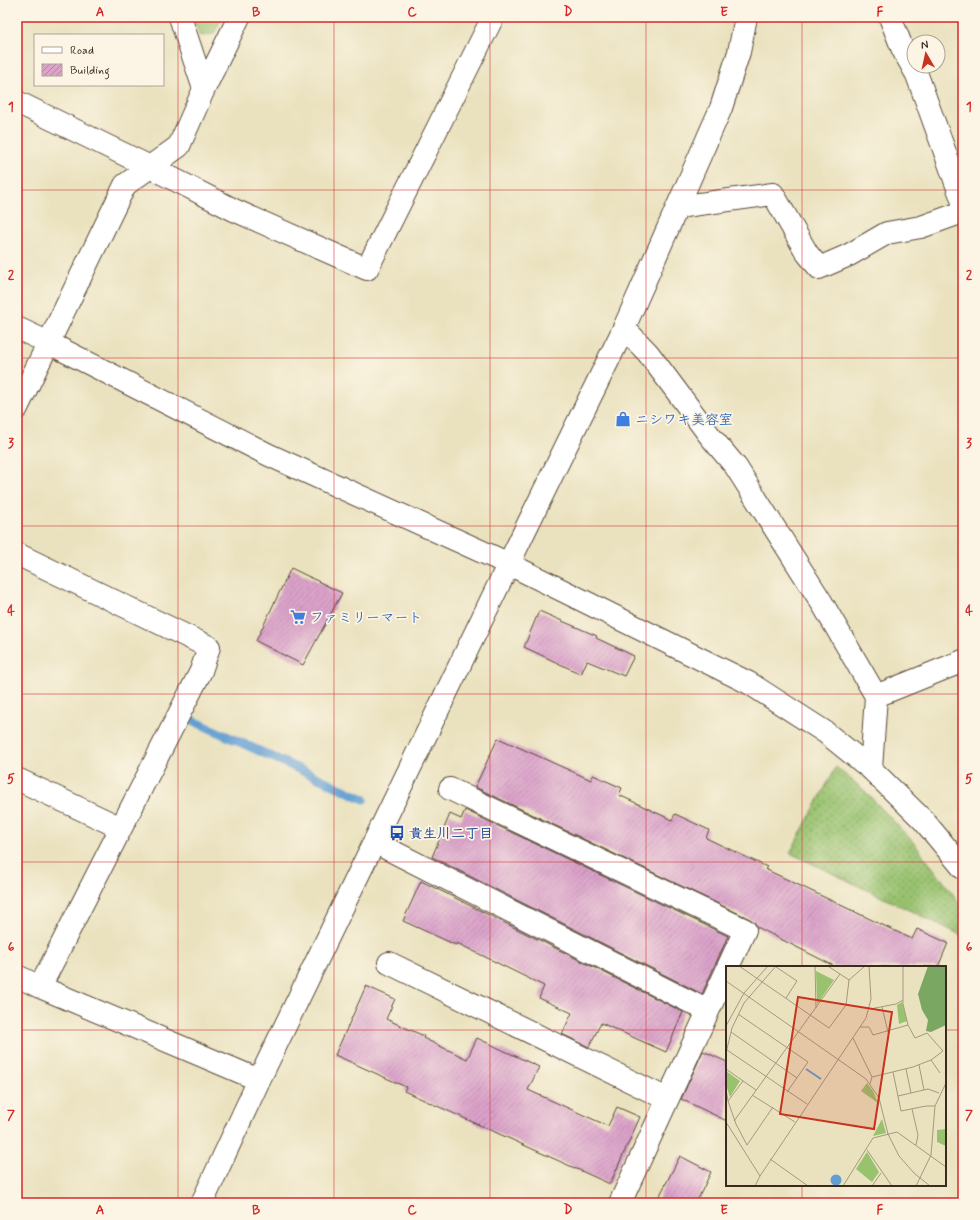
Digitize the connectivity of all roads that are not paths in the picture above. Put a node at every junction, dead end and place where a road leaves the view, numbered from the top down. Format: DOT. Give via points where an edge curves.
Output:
graph roads {
  1 [pos="180,17"];
  2 [pos="238,17"];
  3 [pos="493,17"];
  4 [pos="746,17"];
  5 [pos="890,17"];
  6 [pos="204,89"];
  7 [pos="17,102"];
  8 [pos="150,167"];
  9 [pos="963,202"];
  10 [pos="677,207"];
  11 [pos="963,212"];
  12 [pos="17,328"];
  13 [pos="624,328"];
  14 [pos="49,343"];
  15 [pos="17,408"];
  16 [pos="17,554"];
  17 [pos="509,564"];
  18 [pos="963,661"];
  19 [pos="876,696"];
  20 [pos="871,769"];
  21 [pos="17,779"];
  22 [pos="450,789"];
  23 [pos="121,828"];
  24 [pos="374,842"];
  25 [pos="963,868"];
  26 [pos="388,963"];
  27 [pos="729,966"];
  28 [pos="726,972"];
  29 [pos="17,976"];
  30 [pos="40,987"];
  31 [pos="708,1011"];
  32 [pos="259,1080"];
  33 [pos="667,1099"];
  34 [pos="202,1203"];
  35 [pos="620,1203"];
  1 -- 6 [label="street"];
  2 -- 6 [label="street"];
  3 -- 8 [label="street" via="367,269 234,210"];
  4 -- 10 [label="street" via="739,52 721,108"];
  5 -- 9 [label="street" via="903,50 917,75"];
  6 -- 8 [label="street" via="179,146"];
  7 -- 8 [label="street"];
  8 -- 14 [label="street" via="125,185"];
  10 -- 11 [label="street" via="773,194 818,268 850,255 888,233 920,227"];
  10 -- 13 [label="street"];
  12 -- 14 [label="street"];
  13 -- 17 [label="street"];
  13 -- 19 [label="street" via="648,353 736,467 822,603"];
  14 -- 15 [label="street"];
  14 -- 17 [label="street" via="269,456"];
  16 -- 23 [label="street" via="209,647 201,671"];
  17 -- 20 [label="street" via="749,683 825,732"];
  17 -- 24 [label="street"];
  18 -- 19 [label="street"];
  19 -- 20 [label="street"];
  20 -- 25 [label="street" via="924,821"];
  21 -- 23 [label="street"];
  22 -- 27 [label="street" via="745,930"];
  23 -- 30 [label="street"];
  24 -- 31 [label="street"];
  24 -- 32 [label="street"];
  26 -- 33 [label="street"];
  28 -- 31 [label="street"];
  29 -- 30 [label="street"];
  30 -- 32 [label="street"];
  31 -- 33 [label="street"];
  32 -- 34 [label="street"];
  33 -- 35 [label="street"];
}
